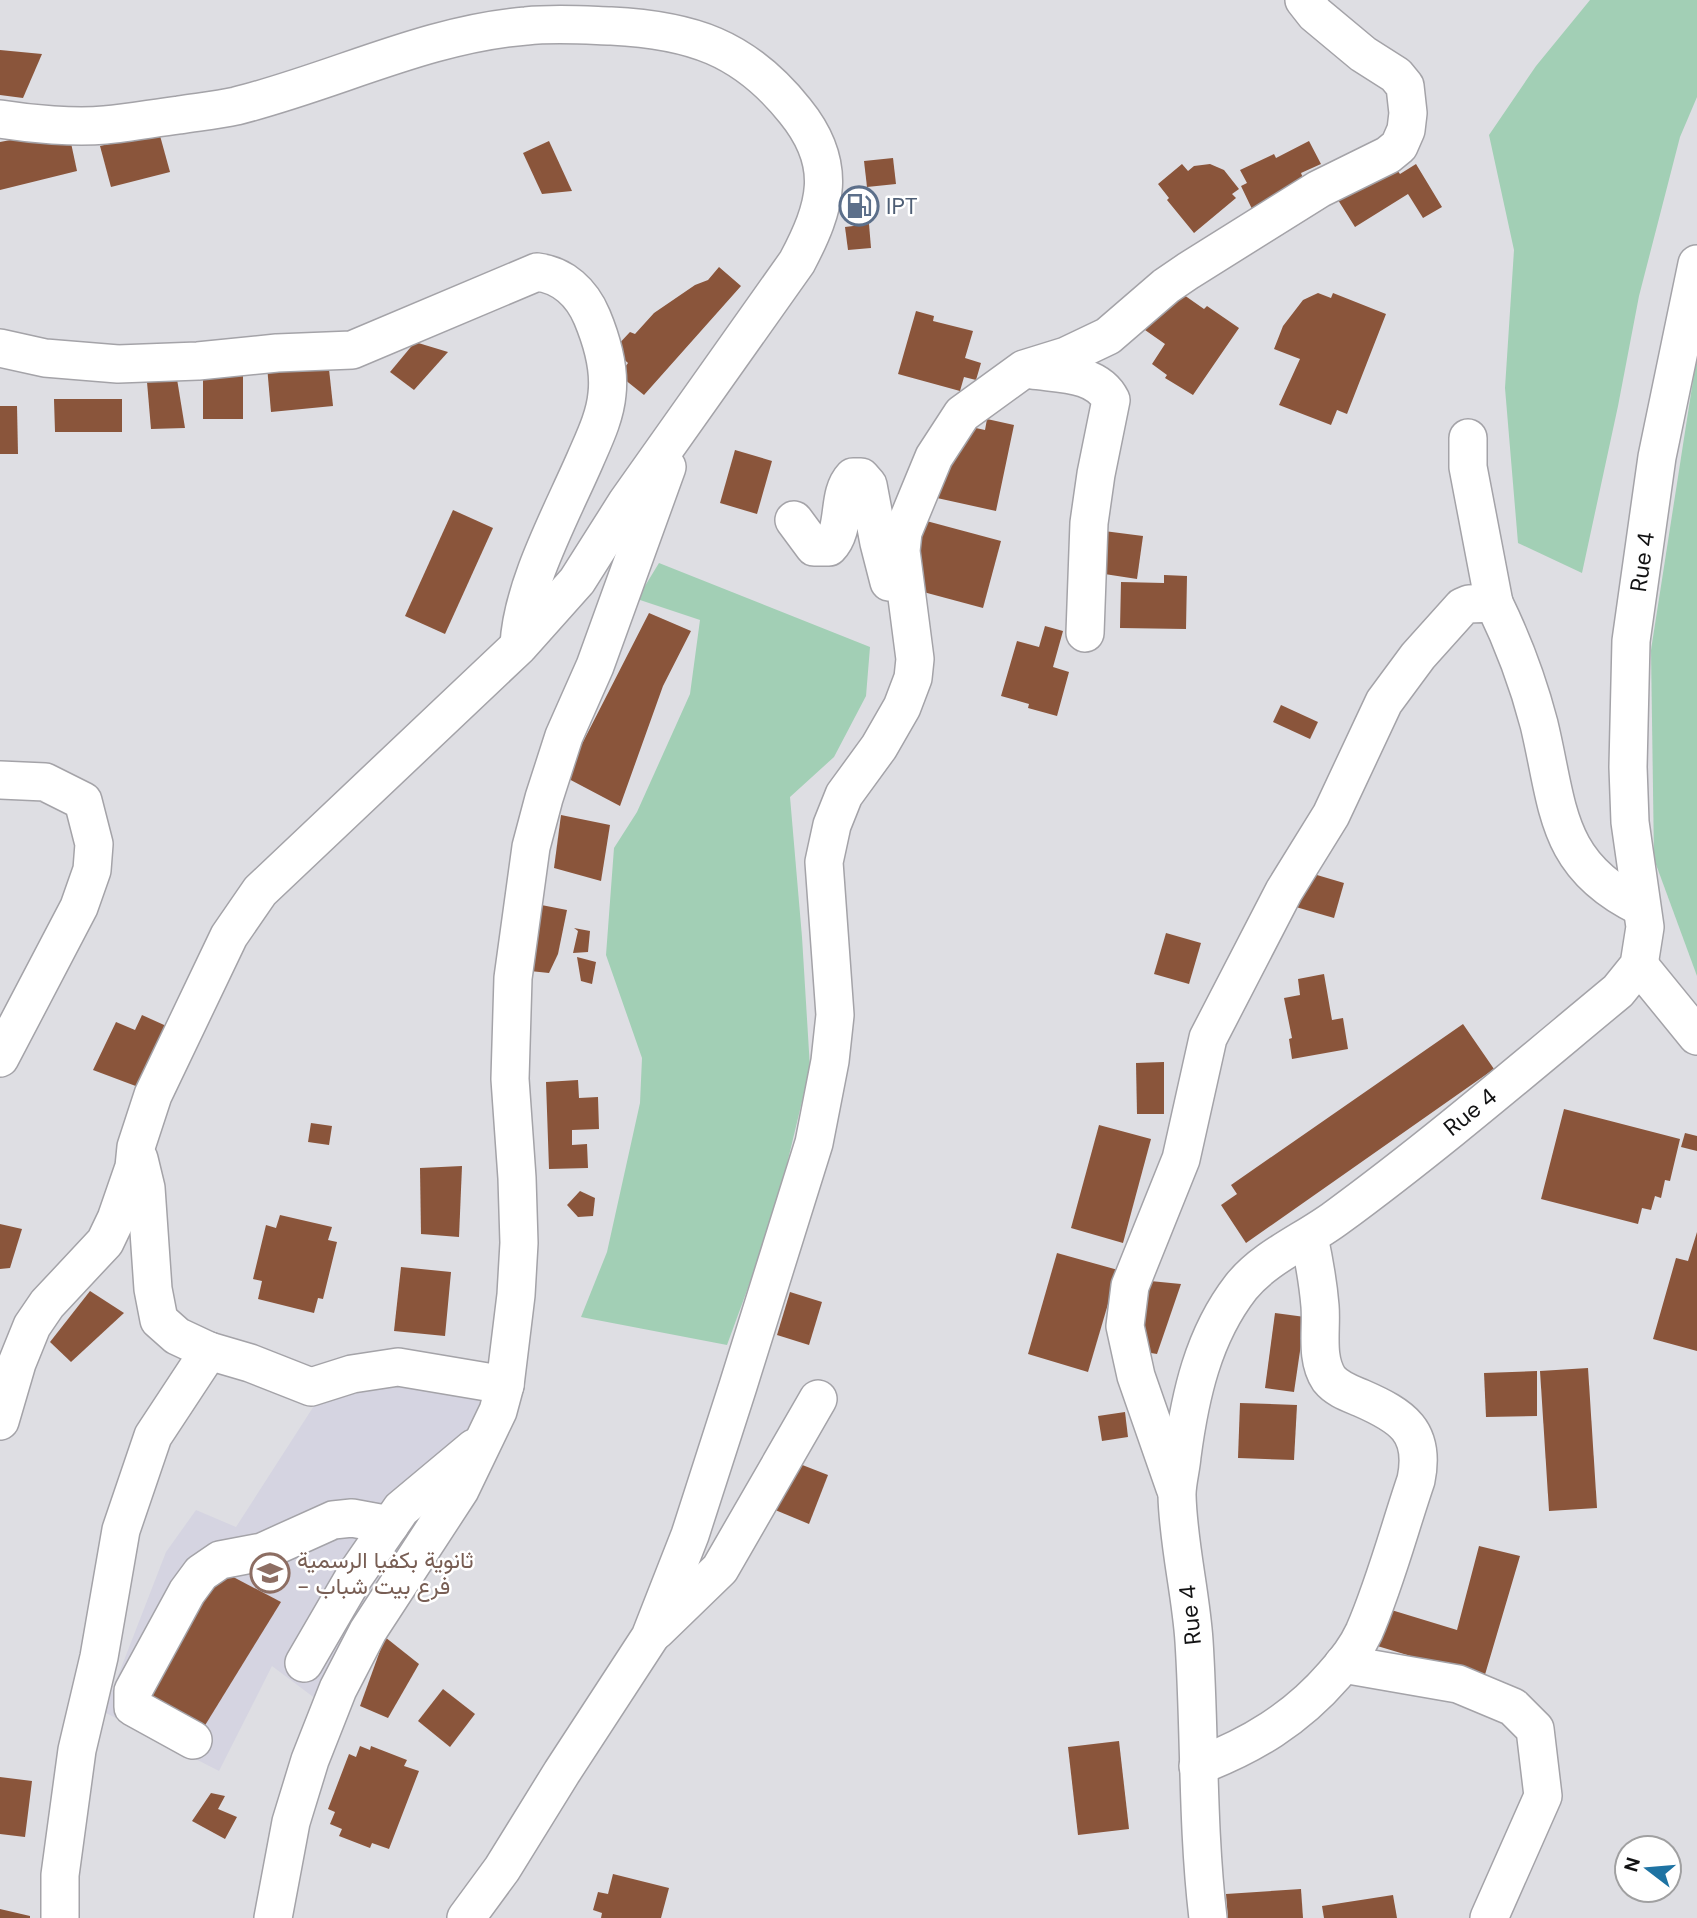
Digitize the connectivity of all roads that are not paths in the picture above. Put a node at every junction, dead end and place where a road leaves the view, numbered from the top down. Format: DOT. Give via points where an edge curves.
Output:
graph roads {
  1 [pos="1304,0"];
  2 [pos="0,119"];
  3 [pos="1697,264"];
  4 [pos="0,348"];
  5 [pos="1024,369"];
  6 [pos="685,418"];
  7 [pos="1468,438"];
  8 [pos="794,520"];
  9 [pos="1494,603"];
  10 [pos="1084,633"];
  11 [pos="519,646"];
  12 [pos="915,659"];
  13 [pos="0,780"];
  14 [pos="1641,907"];
  15 [pos="1639,965"];
  16 [pos="1697,1036"];
  17 [pos="0,1058"];
  18 [pos="136,1147"];
  19 [pos="1309,1237"];
  20 [pos="209,1351"];
  21 [pos="505,1385"];
  22 [pos="818,1399"];
  23 [pos="0,1421"];
  24 [pos="488,1436"];
  25 [pos="1177,1494"];
  26 [pos="390,1525"];
  27 [pos="650,1637"];
  28 [pos="304,1663"];
  29 [pos="1343,1664"];
  30 [pos="193,1740"];
  31 [pos="1198,1766"];
  32 [pos="60,1918"];
  33 [pos="273,1918"];
  34 [pos="466,1918"];
  35 [pos="1208,1918"];
  36 [pos="1489,1918"];
  1 -- 5 [label="street" via="1315,14 1405,86 1406,130 1399,146 1188,271 1108,336"];
  2 -- 6 [label="street" via="103,126 235,106 438,43 527,26 646,28 715,45 779,91 802,119 825,176 824,197 815,228 796,262"];
  3 -- 14 [label="street, Rue 4" via="1657,457 1631,641 1630,822"];
  4 -- 11 [label="street" via="45,358 118,363 352,350 537,272 564,281 586,303 599,333 607,396 599,428 534,581 520,624"];
  5 -- 10 [label="street" via="1087,379 1102,387 1111,400 1089,523"];
  5 -- 12 [label="street" via="962,414 916,496 901,551"];
  6 -- 11 [label="street" via="577,580"];
  6 -- 21 [label="street" via="595,666 564,736 531,847 513,978 510,1079 519,1243"];
  7 -- 9 [label="street" via="1468,467"];
  8 -- 12 [label="street" via="814,547 829,547 839,528 847,484 857,475 865,479 887,575"];
  9 -- 14 [label="street" via="1526,682 1566,839 1601,884"];
  9 -- 25 [label="street" via="1462,607 1397,682 1331,815 1284,891 1208,1038 1181,1159 1130,1286 1125,1326 1136,1376"];
  11 -- 18 [label="street" via="260,891 229,936 153,1095"];
  12 -- 27 [label="street" via="902,707 844,795 832,825 824,862 835,1015 814,1143 690,1535"];
  13 -- 17 [label="street" via="45,782 83,801 94,844 92,870 79,907"];
  14 -- 15 [label="street, Rue 4" via="1645,927"];
  15 -- 16 [label="street"];
  15 -- 19 [label="street, Rue 4" via="1618,991"];
  18 -- 20 [label="street" via="146,1188 159,1320 177,1336"];
  18 -- 23 [label="street" via="134,1167 105,1242 32,1326"];
  19 -- 25 [label="street, Rue 4" via="1257,1270 1222,1314 1191,1399"];
  19 -- 29 [label="street" via="1318,1284 1323,1369 1341,1390 1400,1418 1418,1447 1420,1464 1363,1634"];
  20 -- 21 [label="street" via="311,1387 398,1367"];
  20 -- 32 [label="street" via="153,1436 121,1530 77,1750 60,1875"];
  21 -- 24 [label="street"];
  22 -- 27 [label="street" via="720,1569"];
  24 -- 26 [label="street" via="401,1509"];
  24 -- 33 [label="street" via="460,1490 368,1631 338,1689 291,1822"];
  25 -- 31 [label="street, Rue 4" via="1194,1641"];
  26 -- 28 [label="street"];
  26 -- 30 [label="street" via="352,1518 333,1520 262,1552 220,1560 201,1573 133,1691 133,1707"];
  27 -- 34 [label="street"];
  29 -- 31 [label="street" via="1293,1716 1232,1753"];
  29 -- 36 [label="street" via="1458,1684 1513,1707 1535,1729 1543,1796"];
  31 -- 35 [label="street, Rue 4"];
}
